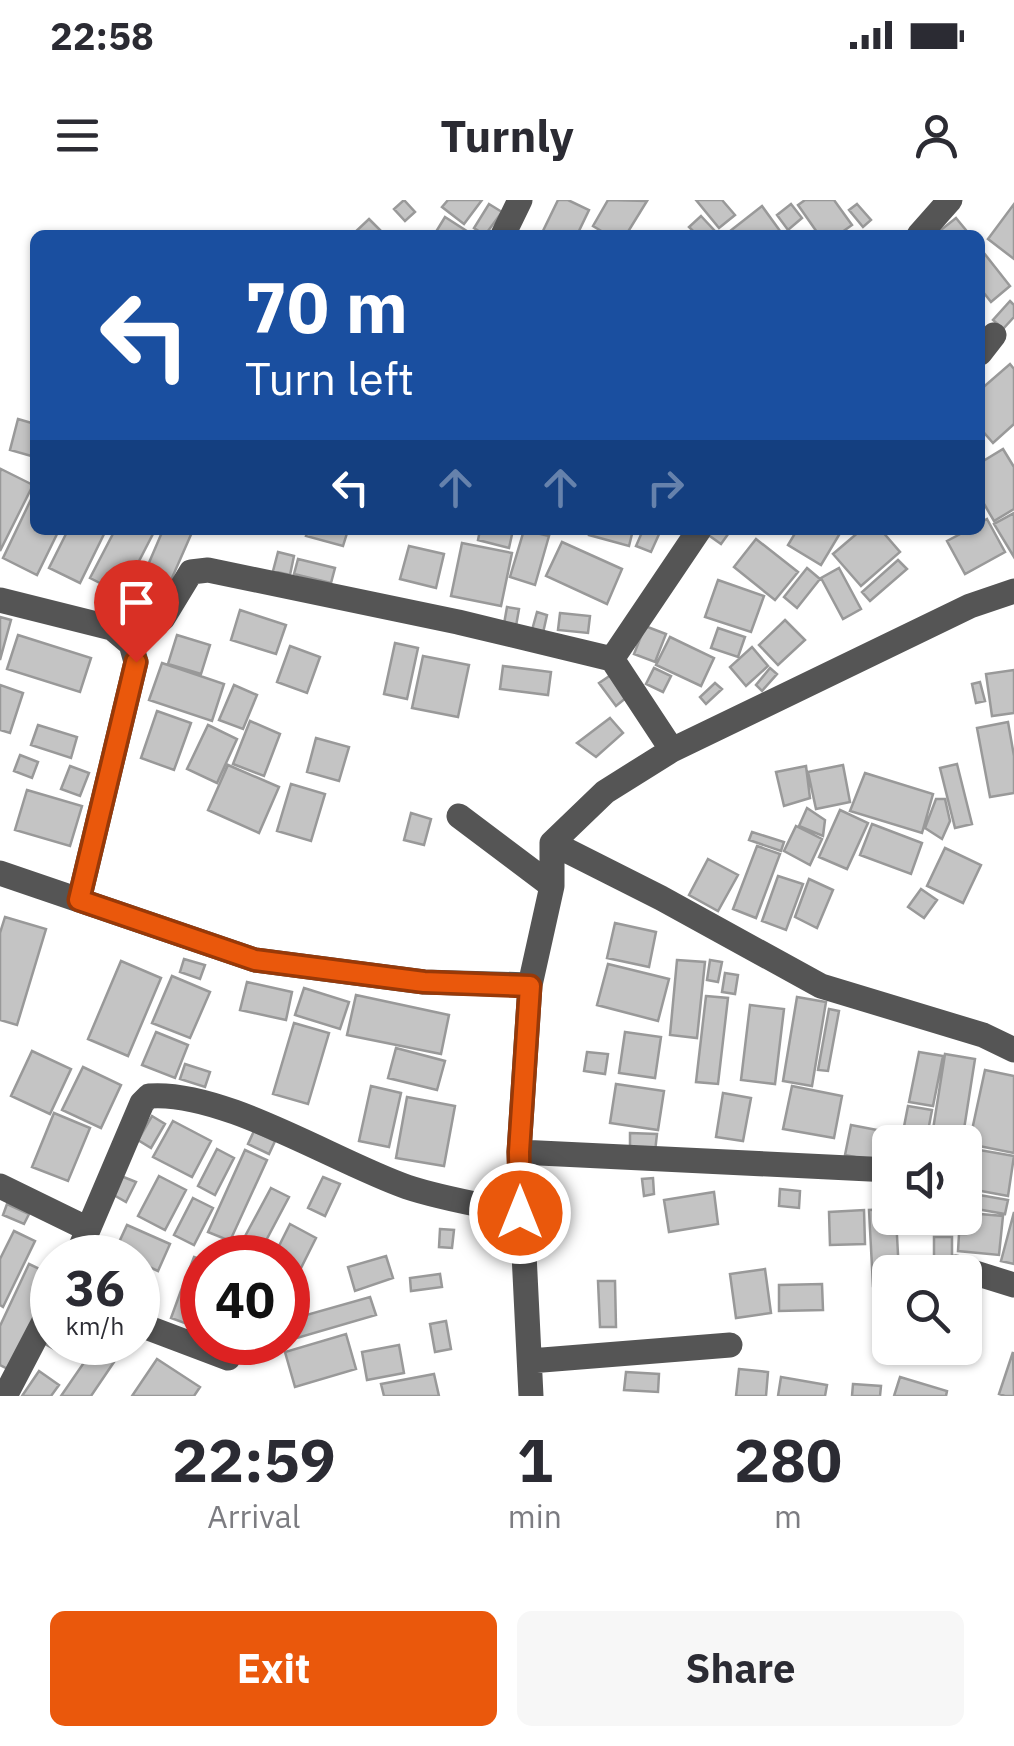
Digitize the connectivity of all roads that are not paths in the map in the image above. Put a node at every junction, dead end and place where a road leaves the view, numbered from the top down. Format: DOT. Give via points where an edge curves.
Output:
graph roads {
  1 [pos="520,200"];
  2 [pos="950,200"];
  3 [pos="505,230"];
  4 [pos="923,230"];
  5 [pos="696,535"];
  6 [pos="1014,591"];
  7 [pos="0,600"];
  8 [pos="130,644"];
  9 [pos="612,659"];
  10 [pos="672,750"];
  11 [pos="459,816"];
  12 [pos="552,844"];
  13 [pos="0,874"];
  14 [pos="552,886"];
  15 [pos="79,900"];
  16 [pos="530,986"];
  17 [pos="1014,1050"];
  18 [pos="519,1152"];
  19 [pos="872,1169"];
  20 [pos="0,1186"];
  21 [pos="520,1213"];
  22 [pos="88,1229"];
  23 [pos="86,1235"];
  24 [pos="982,1275"];
  25 [pos="1014,1285"];
  26 [pos="730,1346"];
  27 [pos="30,1348"];
  28 [pos="530,1361"];
  29 [pos="5,1396"];
  30 [pos="531,1396"];
  1 -- 3 [label="street"];
  2 -- 4 [label="street"];
  5 -- 9 [label="street"];
  6 -- 10 [label="street"];
  7 -- 8 [label="street" via="112,628"];
  8 -- 9 [label="street" via="163,618 191,572 208,570"];
  8 -- 15 [label="street" via="136,662"];
  9 -- 10 [label="street"];
  10 -- 12 [label="street" via="605,792"];
  11 -- 14 [label="street"];
  12 -- 14 [label="street"];
  12 -- 17 [label="street" via="821,986"];
  13 -- 15 [label="street"];
  14 -- 16 [label="street"];
  15 -- 16 [label="street" via="255,960 424,982"];
  16 -- 18 [label="street"];
  18 -- 19 [label="street"];
  18 -- 21 [label="street"];
  20 -- 22 [label="street"];
  21 -- 22 [label="street" via="409,1187 238,1114 166,1094 142,1102"];
  21 -- 28 [label="street"];
  22 -- 23 [label="street"];
  24 -- 25 [label="street"];
  26 -- 28 [label="street"];
  27 -- 29 [label="street"];
  28 -- 30 [label="street"];
}
